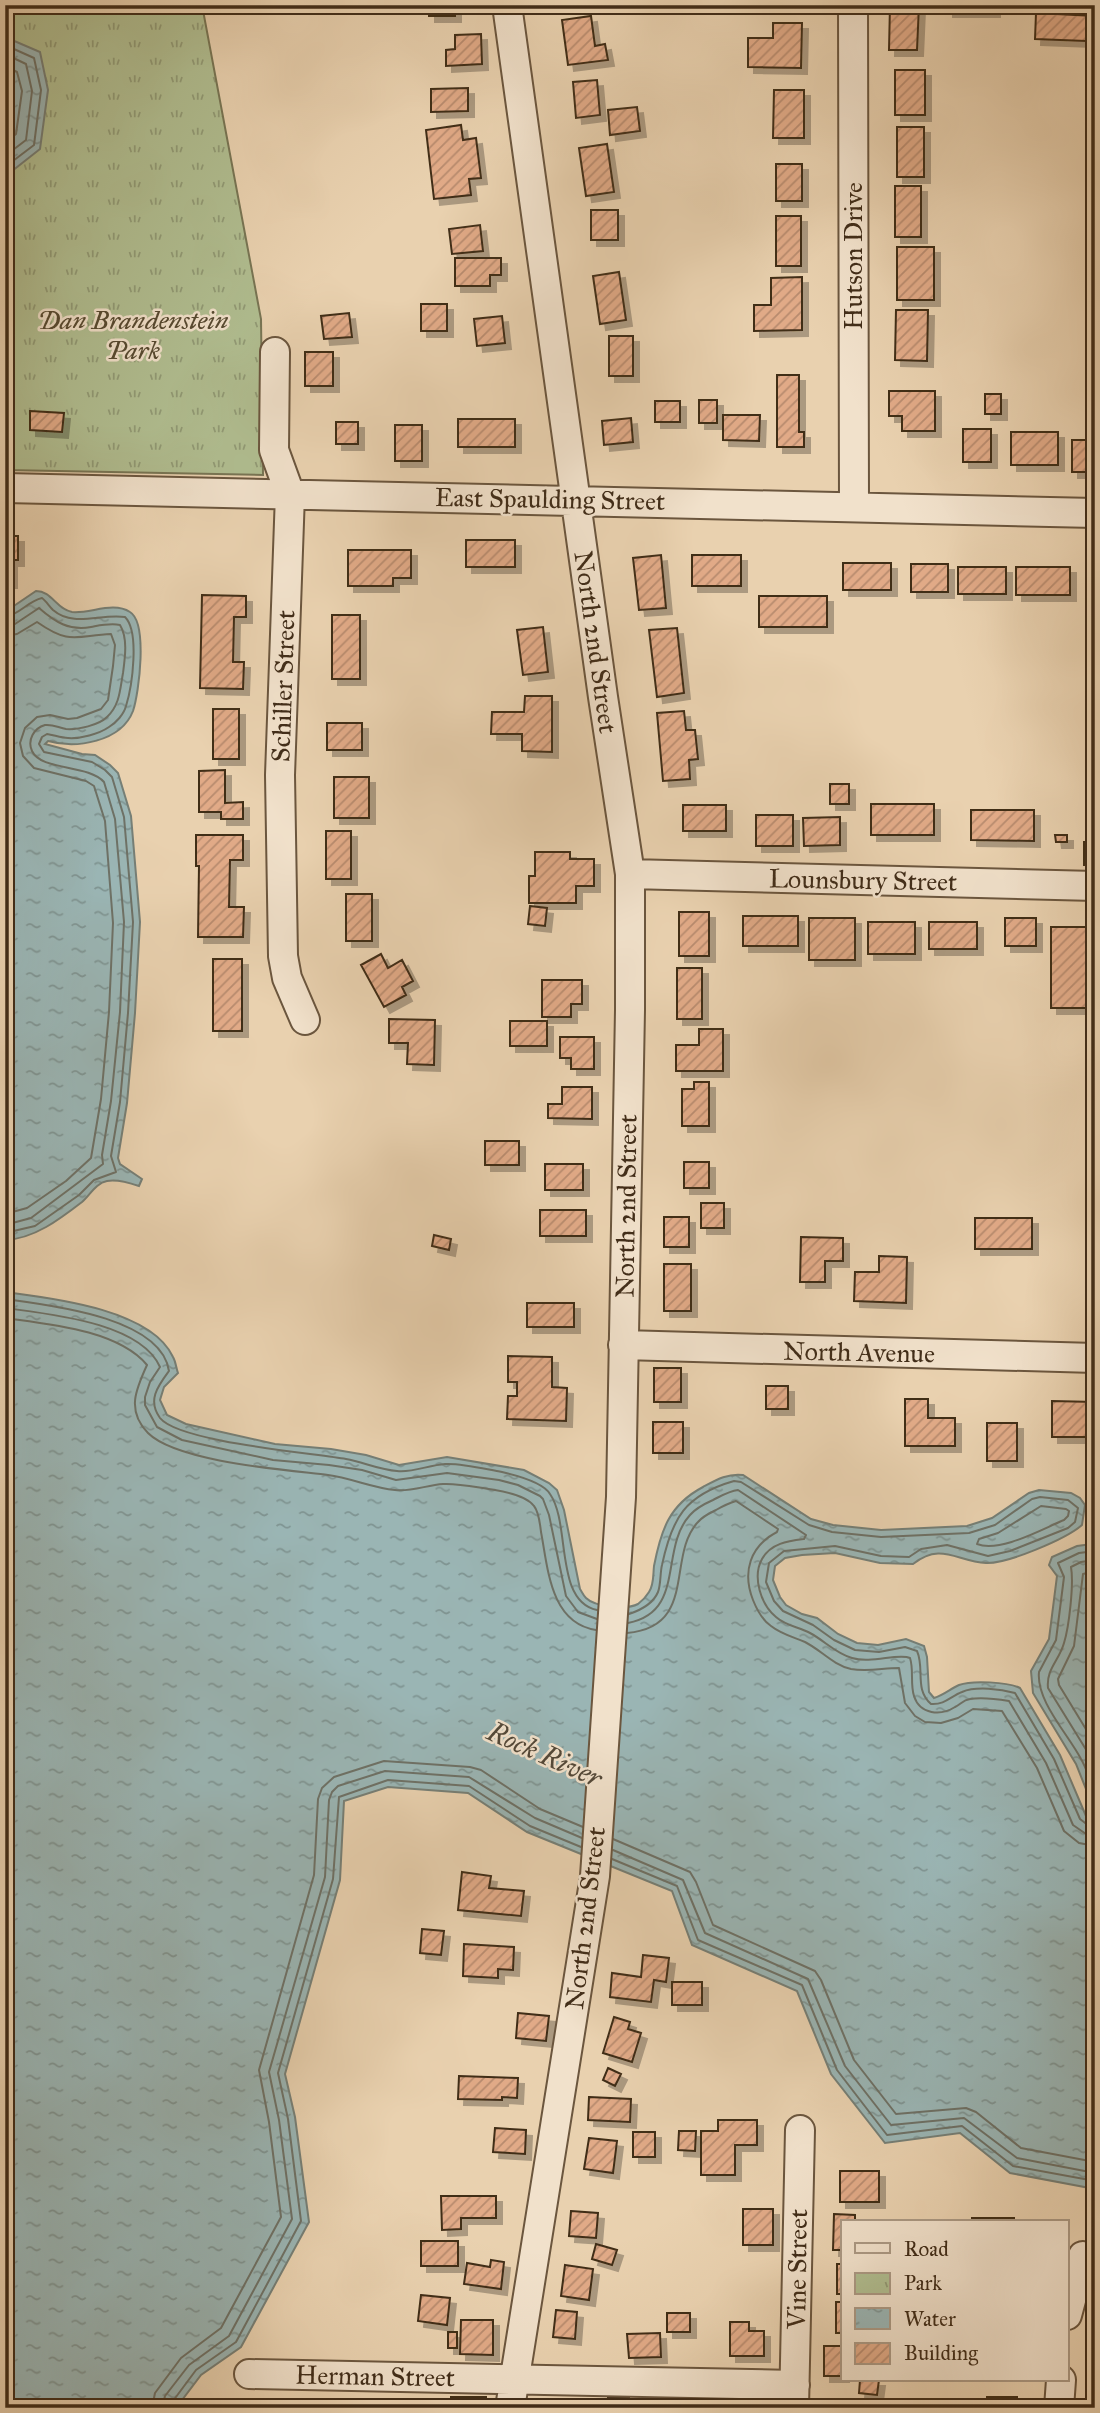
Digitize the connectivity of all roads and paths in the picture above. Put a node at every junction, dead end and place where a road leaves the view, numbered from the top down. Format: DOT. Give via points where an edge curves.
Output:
graph roads {
  1 [pos="506,5"];
  2 [pos="853,5"];
  3 [pos="275,352"];
  4 [pos="5,488"];
  5 [pos="290,494"];
  6 [pos="575,500"];
  7 [pos="854,506"];
  8 [pos="1095,513"];
  9 [pos="631,874"];
  10 [pos="1095,886"];
  11 [pos="305,1020"];
  12 [pos="623,1345"];
  13 [pos="1095,1358"];
  14 [pos="800,2130"];
  15 [pos="1083,2256"];
  16 [pos="1068,2311"];
  17 [pos="248,2374"];
  18 [pos="514,2378"];
  19 [pos="1061,2382"];
  20 [pos="794,2397"];
  21 [pos="510,2408"];
  22 [pos="1059,2408"];
  1 -- 6 [label="street, North 2nd Street"];
  2 -- 7 [label="street, Hutson Drive"];
  3 -- 5 [label="street, Schiller Street" via="274,450"];
  4 -- 5 [label="street, East Spaulding Street"];
  5 -- 6 [label="street, East Spaulding Street"];
  5 -- 11 [label="street, Schiller Street" via="279,775 284,956 287,978"];
  6 -- 7 [label="street, East Spaulding Street"];
  6 -- 9 [label="street, North 2nd Street"];
  7 -- 8 [label="street, East Spaulding Street"];
  9 -- 10 [label="street, Lounsbury Street"];
  9 -- 12 [label="street, North 2nd Street"];
  12 -- 13 [label="street, North Avenue"];
  12 -- 18 [label="street, North 2nd Street" via="621,1497 595,1876"];
  14 -- 20 [label="street, Vine Street"];
  15 -- 16 [label="street"];
  17 -- 18 [label="street, Herman Street"];
  18 -- 20 [label="street, Herman Street"];
  18 -- 21 [label="street, North 2nd Street"];
  19 -- 22 [label="street"];
}
